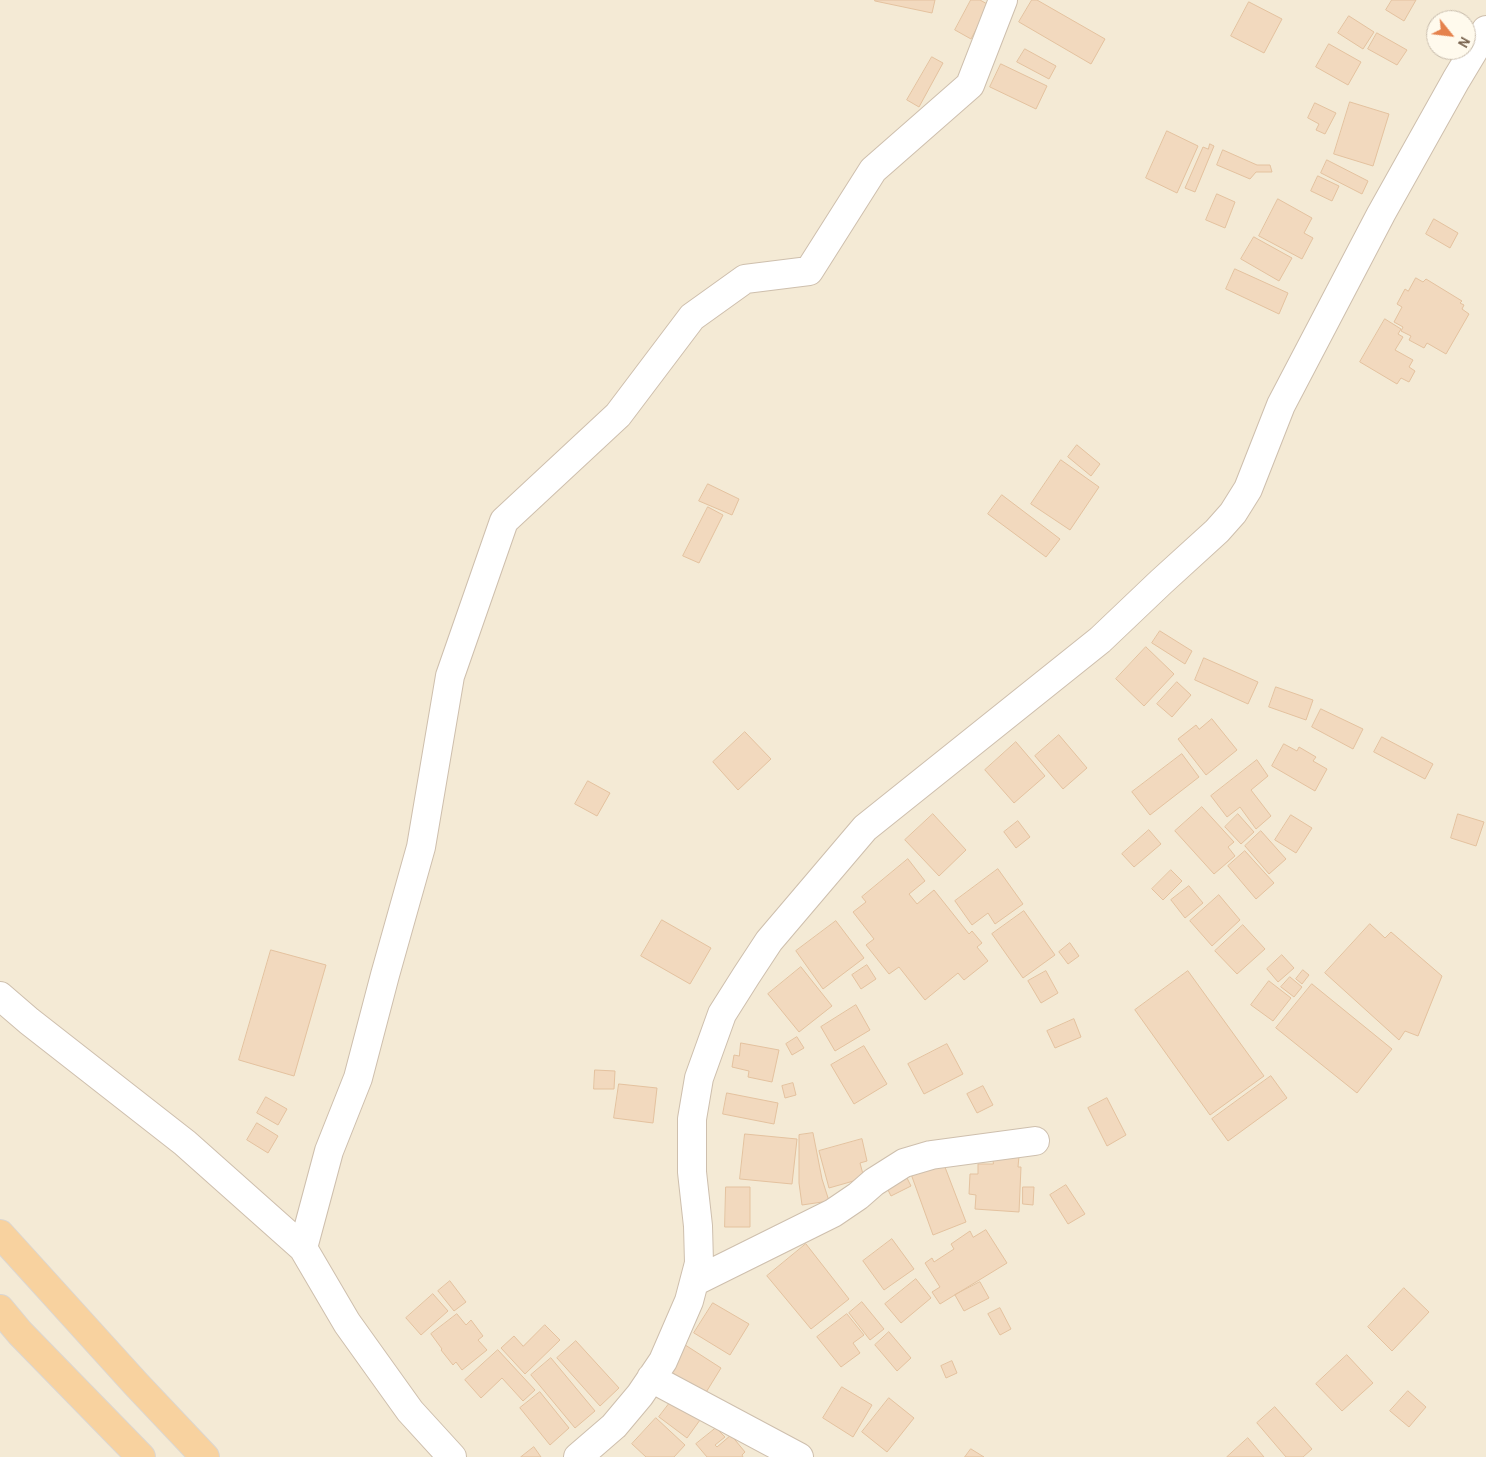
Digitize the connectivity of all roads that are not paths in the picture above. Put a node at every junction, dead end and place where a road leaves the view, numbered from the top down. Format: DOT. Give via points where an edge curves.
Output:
graph roads {
  1 [pos="1003,0"];
  2 [pos="1486,30"];
  3 [pos="0,996"];
  4 [pos="1035,1141"];
  5 [pos="0,1234"];
  6 [pos="302,1248"];
  7 [pos="694,1282"];
  8 [pos="0,1309"];
  9 [pos="651,1378"];
  10 [pos="141,1457"];
  11 [pos="205,1457"];
  12 [pos="452,1457"];
  13 [pos="578,1457"];
  14 [pos="799,1457"];
  1 -- 6 [label="street" via="970,84 873,170 809,271 746,279 692,317 618,415 504,521 450,676 421,847 358,1078 329,1151"];
  2 -- 7 [label="street" via="1381,214 1281,405 1248,489 1233,513 1100,640 865,828 769,941 722,1014 699,1078 692,1119 692,1172 699,1263"];
  3 -- 6 [label="street" via="185,1143"];
  4 -- 7 [label="street" via="904,1163 833,1214"];
  5 -- 11 [label="highway"];
  6 -- 12 [label="street" via="347,1323 410,1412"];
  7 -- 9 [label="street" via="663,1361"];
  8 -- 10 [label="highway"];
  9 -- 13 [label="street" via="614,1426"];
  9 -- 14 [label="street"];
}
